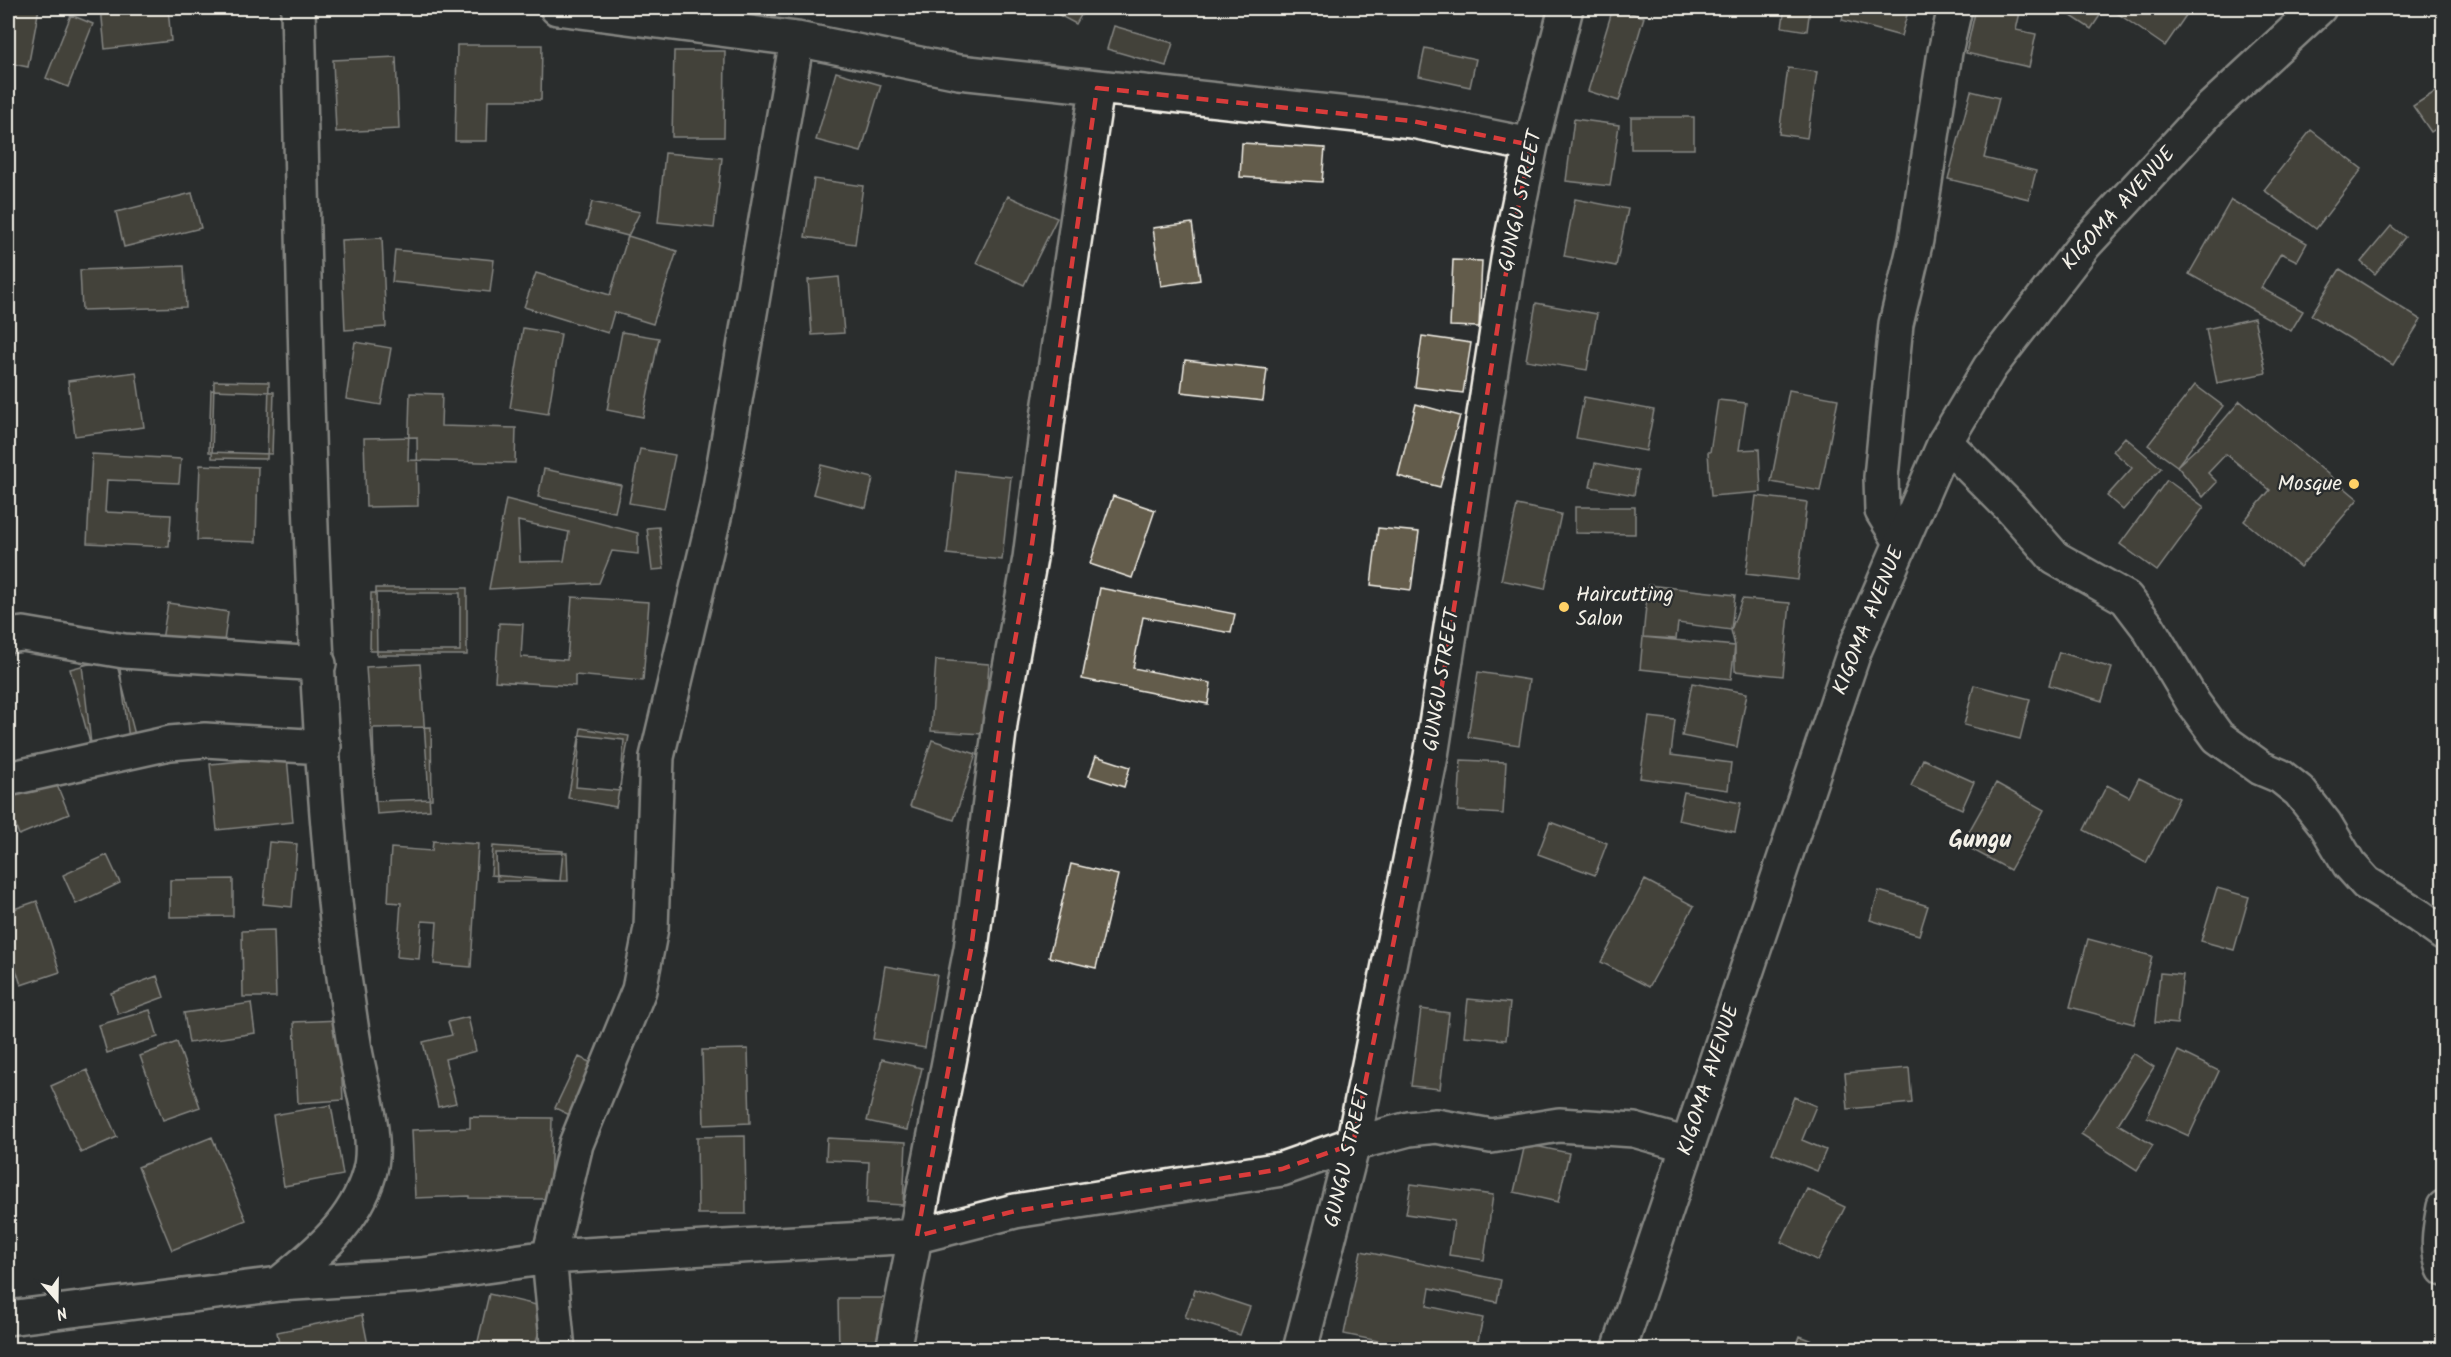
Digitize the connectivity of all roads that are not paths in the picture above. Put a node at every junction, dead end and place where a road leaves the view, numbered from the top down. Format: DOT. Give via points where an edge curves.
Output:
graph roads {
  1 [pos="298,8"];
  2 [pos="557,8"];
  3 [pos="1566,8"];
  4 [pos="1955,8"];
  5 [pos="2319,8"];
  6 [pos="797,39"];
  7 [pos="1097,88"];
  8 [pos="1531,145"];
  9 [pos="1945,442"];
  10 [pos="1901,542"];
  11 [pos="8,636"];
  12 [pos="319,664"];
  13 [pos="324,747"];
  14 [pos="8,779"];
  15 [pos="2444,934"];
  16 [pos="1353,1144"];
  17 [pos="1688,1145"];
  18 [pos="2444,1207"];
  19 [pos="917,1236"];
  20 [pos="549,1257"];
  21 [pos="2444,1269"];
  22 [pos="279,1284"];
  23 [pos="8,1318"];
  24 [pos="558,1350"];
  25 [pos="893,1350"];
  26 [pos="1300,1350"];
  27 [pos="1619,1350"];
  1 -- 12 [label="street"];
  2 -- 6 [label="street"];
  3 -- 8 [label="street, GUNGU STREET"];
  4 -- 10 [label="street" via="1916,240 1896,324 1881,477 1882,511"];
  5 -- 9 [label="street, KIGOMA AVENUE" via="2211,108 2085,244 1990,367"];
  6 -- 7 [label="street" via="959,72"];
  6 -- 20 [label="street" via="717,505 657,757 651,928 639,990 576,1144"];
  7 -- 8 [label="street" via="1412,121"];
  7 -- 19 [label="street" via="1030,558 1001,717 971,949"];
  8 -- 16 [label="street, GUNGU STREET" via="1510,247 1431,756"];
  9 -- 10 [label="street, KIGOMA AVENUE"];
  9 -- 15 [label="street" via="2055,558 2126,598 2218,737 2299,791 2366,883"];
  10 -- 17 [label="street, KIGOMA AVENUE" via="1855,649"];
  11 -- 12 [label="street" via="24,634 124,651"];
  12 -- 13 [label="street"];
  13 -- 14 [label="street" via="205,740 170,743"];
  13 -- 22 [label="street" via="343,967 371,1125 370,1172 352,1212 323,1249"];
  16 -- 17 [label="street" via="1436,1126 1491,1136 1559,1125 1634,1130"];
  16 -- 19 [label="street" via="1282,1169 1015,1211"];
  16 -- 26 [label="street, GUNGU STREET"];
  17 -- 27 [label="street, KIGOMA AVENUE"];
  18 -- 21 [label="street" via="2438,1239"];
  19 -- 20 [label="street"];
  19 -- 25 [label="street"];
  20 -- 22 [label="street" via="422,1275"];
  20 -- 24 [label="street"];
  22 -- 23 [label="street"];
}
